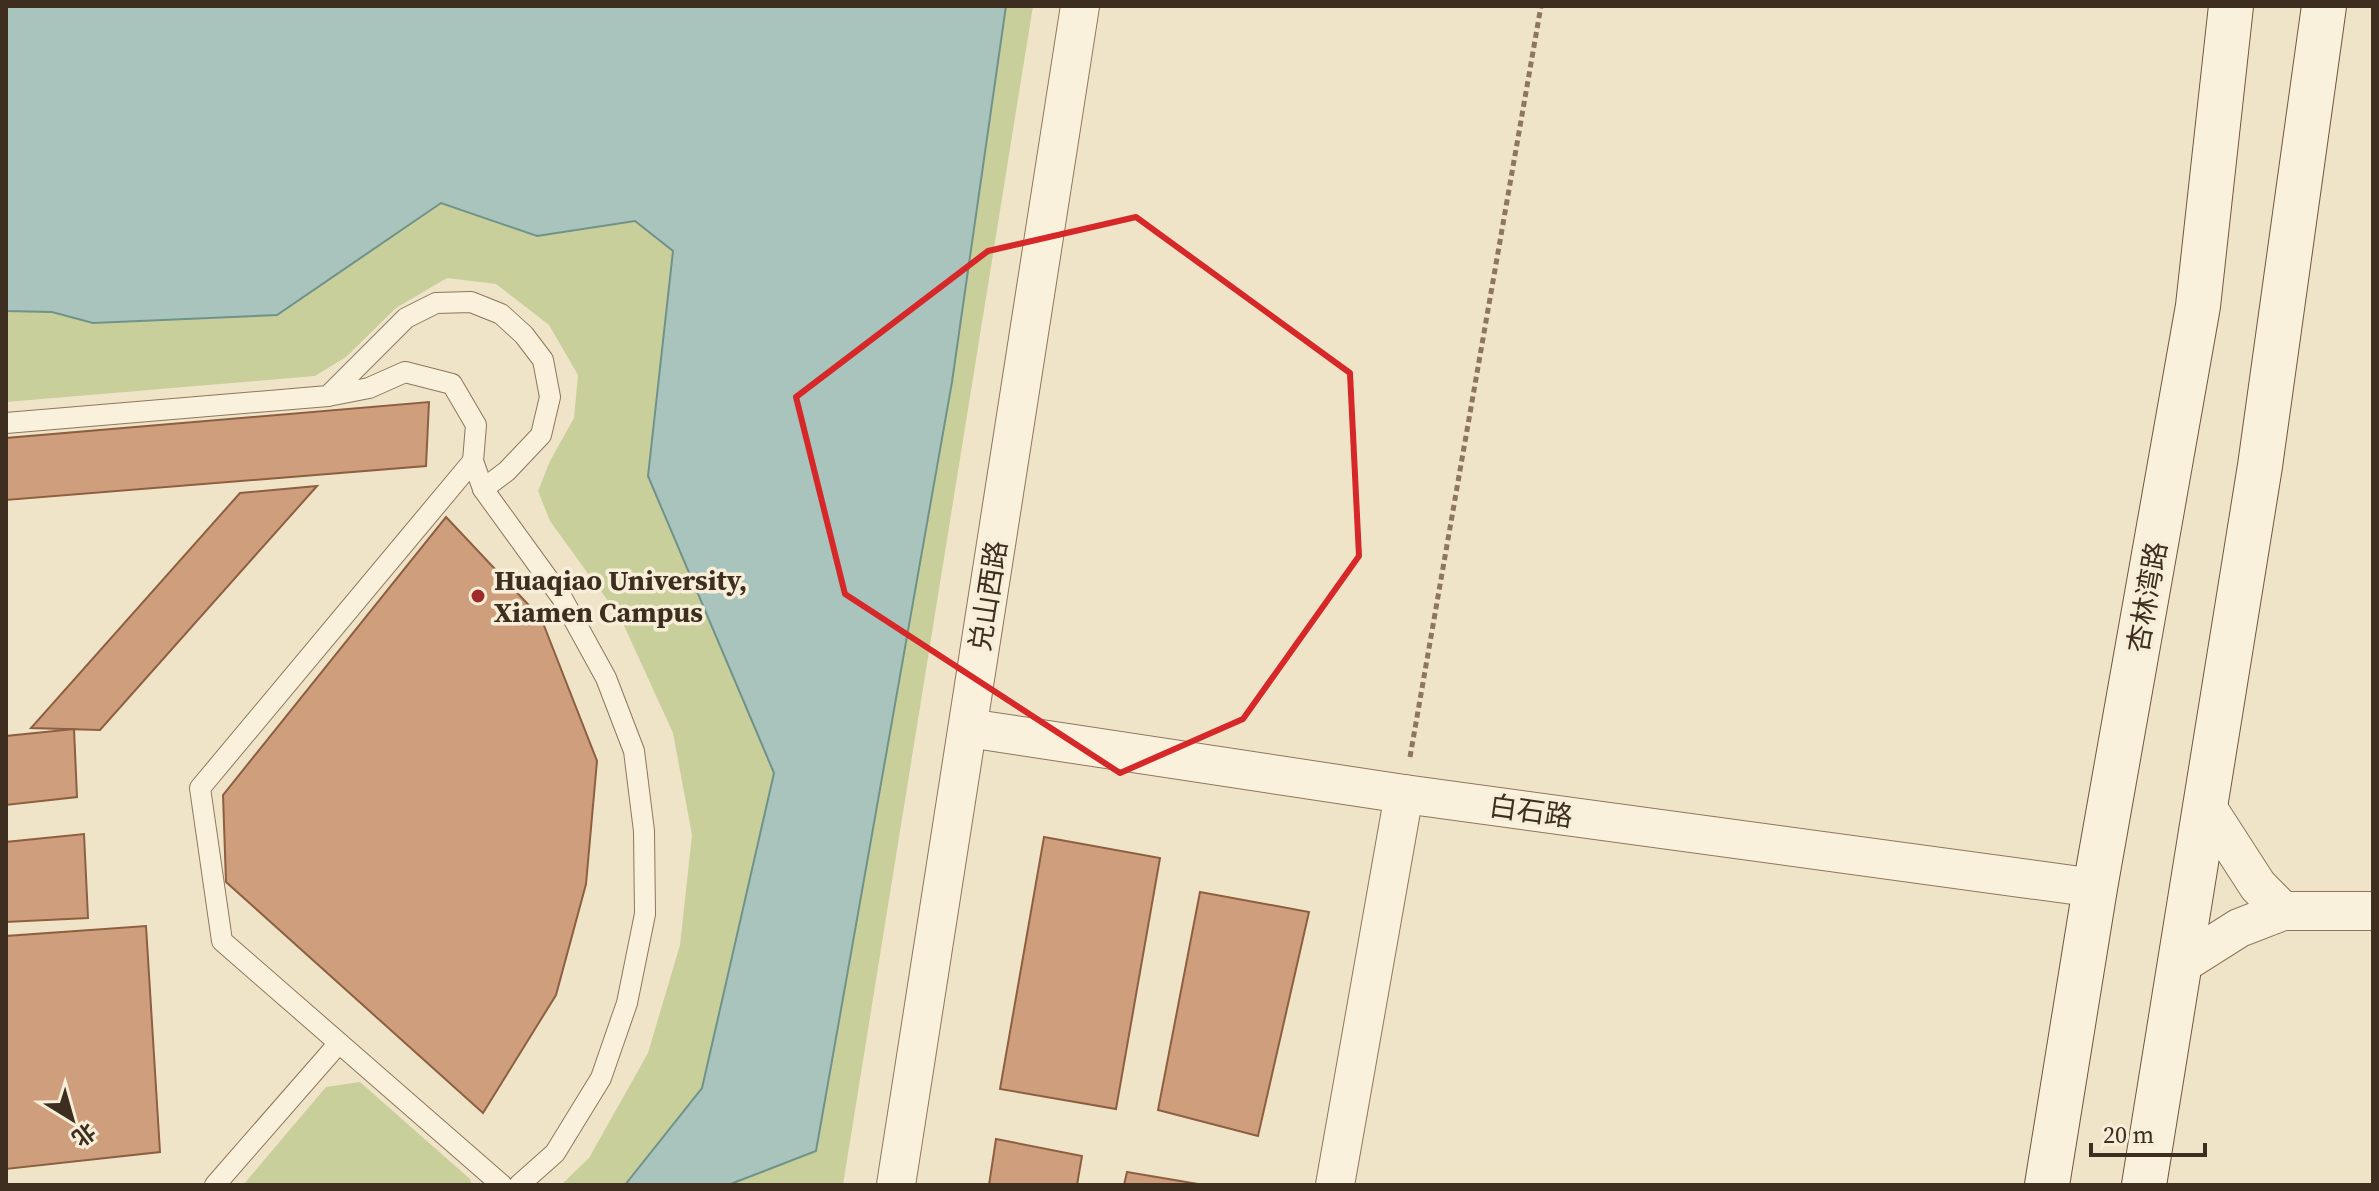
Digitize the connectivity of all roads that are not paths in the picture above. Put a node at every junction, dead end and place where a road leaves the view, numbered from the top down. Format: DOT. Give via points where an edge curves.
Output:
graph roads {
  1 [pos="1080,6"];
  2 [pos="2231,6"];
  3 [pos="2324,6"];
  4 [pos="328,396"];
  5 [pos="6,423"];
  6 [pos="473,461"];
  7 [pos="483,489"];
  8 [pos="968,728"];
  9 [pos="1404,794"];
  10 [pos="2205,804"];
  11 [pos="2095,888"];
  12 [pos="2283,911"];
  13 [pos="2373,911"];
  14 [pos="2179,966"];
  15 [pos="339,1043"];
  16 [pos="215,1185"];
  17 [pos="502,1185"];
  18 [pos="519,1185"];
  19 [pos="896,1185"];
  20 [pos="1335,1185"];
  21 [pos="2047,1185"];
  22 [pos="2144,1185"];
  1 -- 8 [label="street, 兑山西路"];
  2 -- 11 [label="main road, 杏林湾路" via="2198,306"];
  3 -- 10 [label="main road" via="2260,466"];
  4 -- 5 [label="lane"];
  4 -- 6 [label="lane" via="369,388 405,372 452,384 476,425"];
  4 -- 7 [label="lane" via="406,318 436,303 471,302 501,314 543,360 550,397 541,435"];
  6 -- 7 [label="lane"];
  6 -- 15 [label="lane" via="200,788 222,941"];
  7 -- 18 [label="lane" via="562,598 606,678 634,751 644,831 645,914 627,1003 601,1078 555,1153"];
  8 -- 9 [label="street, 白石路"];
  8 -- 19 [label="street, 兑山西路"];
  9 -- 11 [label="street, 白石路"];
  9 -- 20 [label="street"];
  10 -- 12 [label="street" via="2258,886"];
  10 -- 14 [label="main road"];
  11 -- 21 [label="main road, 杏林湾路"];
  12 -- 13 [label="street"];
  12 -- 14 [label="street" via="2239,928"];
  14 -- 22 [label="main road"];
  15 -- 16 [label="lane"];
  15 -- 17 [label="lane"];
}
